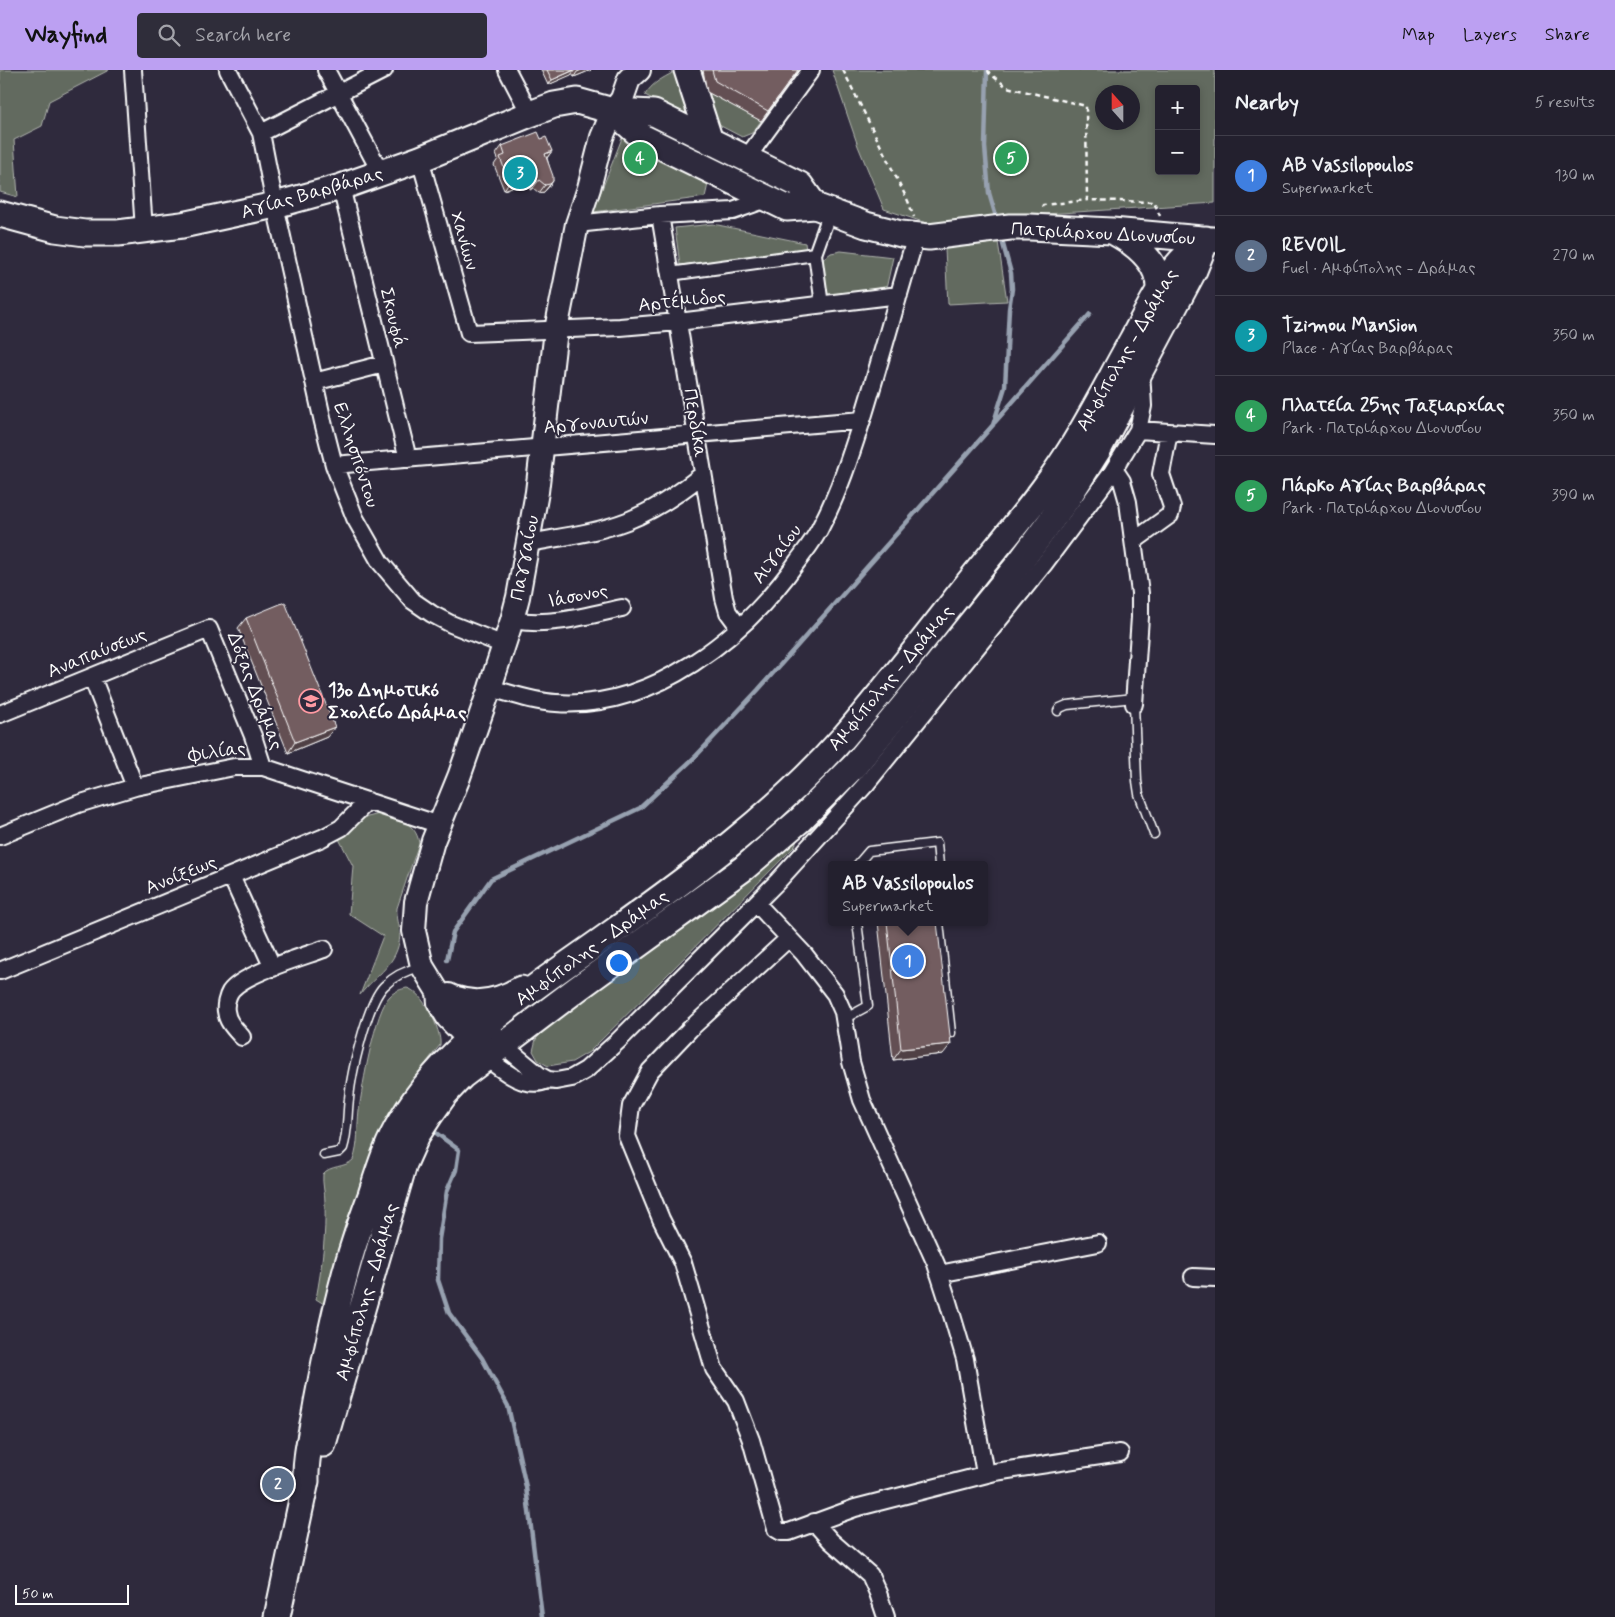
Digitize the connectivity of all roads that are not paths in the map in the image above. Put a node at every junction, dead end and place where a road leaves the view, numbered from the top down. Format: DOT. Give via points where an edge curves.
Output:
graph roads {
  1 [pos="133,70"];
  2 [pos="228,70"];
  3 [pos="326,70"];
  4 [pos="384,70"];
  5 [pos="507,70"];
  6 [pos="640,70"];
  7 [pos="687,70"];
  8 [pos="811,70"];
  9 [pos="338,93"];
  10 [pos="613,111"];
  11 [pos="530,114"];
  12 [pos="261,133"];
  13 [pos="710,141"];
  14 [pos="420,159"];
  15 [pos="746,159"];
  16 [pos="381,174"];
  17 [pos="340,186"];
  18 [pos="767,199"];
  19 [pos="275,206"];
  20 [pos="822,209"];
  21 [pos="0,214"];
  22 [pos="660,215"];
  23 [pos="577,224"];
  24 [pos="144,230"];
  25 [pos="1112,231"];
  26 [pos="916,236"];
  27 [pos="1212,238"];
  28 [pos="815,254"];
  29 [pos="1215,263"];
  30 [pos="670,274"];
  31 [pos="1171,290"];
  32 [pos="898,295"];
  33 [pos="822,305"];
  34 [pos="678,322"];
  35 [pos="556,330"];
  36 [pos="469,333"];
  37 [pos="384,364"];
  38 [pos="1140,370"];
  39 [pos="314,382"];
  40 [pos="862,420"];
  41 [pos="1138,430"];
  42 [pos="1169,432"];
  43 [pos="697,434"];
  44 [pos="1215,435"];
  45 [pos="542,447"];
  46 [pos="408,459"];
  47 [pos="334,465"];
  48 [pos="1114,469"];
  49 [pos="703,474"];
  50 [pos="1134,541"];
  51 [pos="529,543"];
  52 [pos="622,608"];
  53 [pos="512,620"];
  54 [pos="739,627"];
  55 [pos="209,629"];
  56 [pos="504,645"];
  57 [pos="92,676"];
  58 [pos="490,688"];
  59 [pos="1134,701"];
  60 [pos="1058,711"];
  61 [pos="0,714"];
  62 [pos="263,767"];
  63 [pos="134,786"];
  64 [pos="368,801"];
  65 [pos="440,825"];
  66 [pos="1154,834"];
  67 [pos="0,836"];
  68 [pos="860,861"];
  69 [pos="939,861"];
  70 [pos="231,876"];
  71 [pos="756,903"];
  72 [pos="858,926"];
  73 [pos="940,926"];
  74 [pos="606,937"];
  75 [pos="789,938"];
  76 [pos="324,949"];
  77 [pos="273,968"];
  78 [pos="0,971"];
  79 [pos="436,983"];
  80 [pos="844,1019"];
  81 [pos="952,1033"];
  82 [pos="476,1034"];
  83 [pos="242,1037"];
  84 [pos="495,1051"];
  85 [pos="415,1118"];
  86 [pos="324,1155"];
  87 [pos="1098,1243"];
  88 [pos="939,1274"];
  89 [pos="1193,1277"];
  90 [pos="1215,1278"];
  91 [pos="1120,1453"];
  92 [pos="986,1474"];
  93 [pos="814,1522"];
  94 [pos="277,1617"];
  95 [pos="886,1617"];
  1 -- 24 [label="street"];
  2 -- 12 [label="street, Ελλησπόντου"];
  3 -- 9 [label="street"];
  4 -- 9 [label="street"];
  5 -- 11 [label="street"];
  6 -- 10 [label="main road" via="629,79 622,99"];
  7 -- 13 [label="main road"];
  8 -- 15 [label="street"];
  9 -- 12 [label="street"];
  9 -- 16 [label="street"];
  10 -- 11 [label="main road, Αγίας Βαρβάρας" via="577,101"];
  10 -- 13 [label="main road" via="654,113"];
  10 -- 18 [label="main road, Πατριάρχου Διονυσίου" via="642,137"];
  10 -- 23 [label="main road, Παγγαίου" via="602,137"];
  11 -- 14 [label="main road, Αγίας Βαρβάρας"];
  12 -- 19 [label="street, Ελλησπόντου"];
  13 -- 15 [label="main road"];
  14 -- 16 [label="main road, Αγίας Βαρβάρας"];
  14 -- 36 [label="street, Χανίων"];
  15 -- 20 [label="main road" via="800,185"];
  16 -- 17 [label="main road, Αγίας Βαρβάρας"];
  17 -- 19 [label="main road, Αγίας Βαρβάρας"];
  17 -- 37 [label="street, Σκουφά"];
  18 -- 20 [label="main road, Πατριάρχου Διονυσίου" via="787,208"];
  18 -- 22 [label="street" via="733,211"];
  19 -- 24 [label="main road, Αγίας Βαρβάρας"];
  19 -- 39 [label="street, Ελλησπόντου"];
  20 -- 26 [label="main road, Πατριάρχου Διονυσίου" via="882,229"];
  20 -- 28 [label="street"];
  21 -- 24 [label="main road, Αγίας Βαρβάρας" via="55,229 85,233"];
  22 -- 23 [label="street"];
  22 -- 30 [label="street, Περδίκα"];
  23 -- 35 [label="main road, Παγγαίου"];
  25 -- 26 [label="main road, Πατριάρχου Διονυσίου" via="1001,228"];
  25 -- 27 [label="main road, Πατριάρχου Διονυσίου"];
  25 -- 31 [label="main road" via="1129,240"];
  26 -- 32 [label="street, Αιγαίου"];
  27 -- 31 [label="main road, Αμφίπολης - Δράμας" via="1190,250 1174,266"];
  28 -- 30 [label="street"];
  28 -- 33 [label="street"];
  29 -- 31 [label="main road"];
  30 -- 34 [label="street, Περδίκα"];
  31 -- 38 [label="main road, Αμφίπολης - Δράμας"];
  31 -- 74 [label="main road, Αμφίπολης - Δράμας" via="1053,475 843,738 749,830"];
  32 -- 33 [label="street, Αρτέμιδος"];
  32 -- 40 [label="street, Αιγαίου"];
  33 -- 34 [label="street, Αρτέμιδος"];
  34 -- 35 [label="street, Αρτέμιδος"];
  34 -- 43 [label="street, Περδίκα"];
  35 -- 36 [label="street, Αρτέμιδος"];
  35 -- 45 [label="main road, Παγγαίου"];
  37 -- 39 [label="street"];
  37 -- 46 [label="street, Σκουφά"];
  38 -- 41 [label="street" via="1144,406"];
  38 -- 84 [label="main road, Αμφίπολης - Δράμας" via="1090,463 1053,519 836,786 744,868"];
  39 -- 47 [label="street, Ελλησπόντου"];
  40 -- 43 [label="street, Αργοναυτών"];
  40 -- 54 [label="street, Αιγαίου" via="822,525 772,595"];
  41 -- 42 [label="street"];
  41 -- 48 [label="street"];
  42 -- 44 [label="street"];
  42 -- 50 [label="street" via="1161,474 1172,507 1170,514"];
  43 -- 45 [label="street, Αργοναυτών"];
  43 -- 49 [label="street, Περδίκα"];
  45 -- 46 [label="street, Αργοναυτών"];
  45 -- 51 [label="main road, Παγγαίου"];
  46 -- 47 [label="street, Αργοναυτών"];
  47 -- 56 [label="street, Ελλησπόντου" via="366,539 404,592 442,620"];
  48 -- 50 [label="street" via="1126,495"];
  48 -- 71 [label="street" via="1033,578 884,762 830,826"];
  49 -- 51 [label="street" via="657,507 625,522"];
  49 -- 54 [label="street, Περδίκα" via="724,598 728,612"];
  50 -- 59 [label="street" via="1140,606"];
  51 -- 53 [label="main road, Παγγαίου"];
  52 -- 53 [label="street, Ιάσονος" via="546,623"];
  53 -- 56 [label="main road, Παγγαίου"];
  54 -- 58 [label="street, Αιγαίου" via="679,671 645,688 614,698 557,704"];
  55 -- 57 [label="street, Αναπαύσεως"];
  55 -- 62 [label="street, Δόξας Δράμας"];
  56 -- 58 [label="main road, Παγγαίου"];
  57 -- 61 [label="street, Αναπαύσεως"];
  57 -- 63 [label="street"];
  58 -- 65 [label="main road, Παγγαίου"];
  59 -- 60 [label="lane" via="1068,705"];
  59 -- 66 [label="lane" via="1137,781"];
  62 -- 63 [label="street, Φιλίας" via="234,767"];
  62 -- 64 [label="street, Φιλίας"];
  63 -- 67 [label="street, Φιλίας" via="78,804"];
  64 -- 65 [label="street, Φιλίας"];
  64 -- 70 [label="street, Ανοίξεως" via="333,833"];
  65 -- 79 [label="main road, Παγγαίου" via="418,890 414,916 416,940"];
  68 -- 69 [label="lane" via="870,850 937,843"];
  70 -- 77 [label="street"];
  70 -- 78 [label="street, Ανοίξεως"];
  71 -- 75 [label="street"];
  71 -- 84 [label="street" via="594,1064 572,1078 527,1083 501,1070"];
  72 -- 80 [label="lane" via="868,1006"];
  73 -- 81 [label="lane"];
  74 -- 79 [label="main road" via="512,994 486,1002 469,1002"];
  74 -- 82 [label="main road, Αμφίπολης - Δράμας"];
  75 -- 80 [label="street" via="834,991"];
  75 -- 93 [label="street" via="690,1029 650,1071 631,1106 628,1136 661,1219 683,1263 714,1369 736,1401 751,1440 776,1529 790,1532"];
  76 -- 77 [label="street"];
  77 -- 83 [label="street" via="230,991 225,1010 230,1023"];
  79 -- 82 [label="main road"];
  79 -- 86 [label="lane" via="410,970 383,987 374,1001 354,1064 343,1148 340,1152"];
  80 -- 88 [label="street" via="862,1100"];
  82 -- 84 [label="main road"];
  82 -- 85 [label="main road, Αμφίπολης - Δράμας" via="438,1070"];
  84 -- 85 [label="main road, Αμφίπολης - Δράμας"];
  85 -- 94 [label="main road, Αμφίπολης - Δράμας" via="329,1425 306,1481"];
  87 -- 88 [label="street"];
  88 -- 92 [label="street" via="965,1359"];
  89 -- 90 [label="street"];
  91 -- 92 [label="street"];
  92 -- 93 [label="street"];
  93 -- 95 [label="street" via="870,1575"];
}
